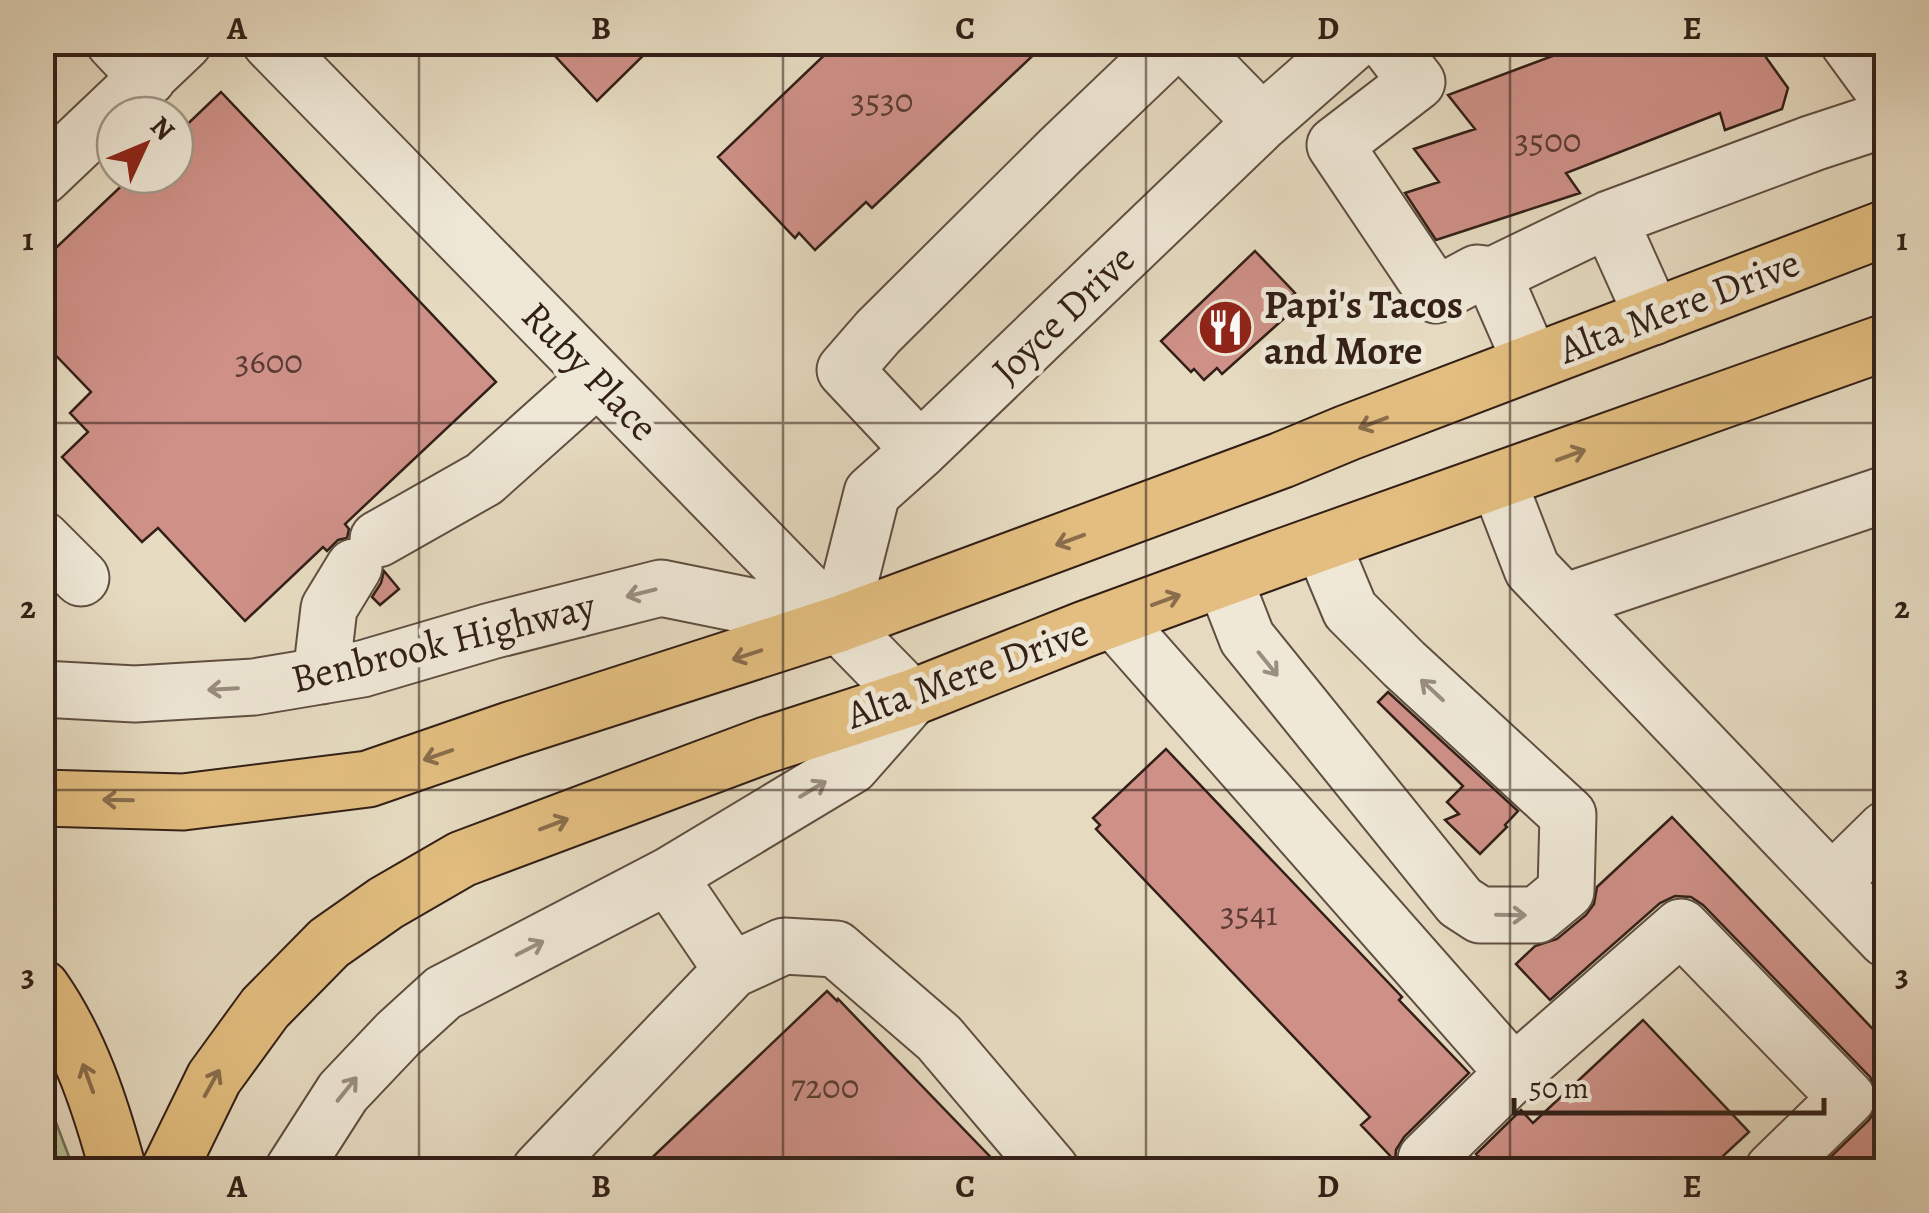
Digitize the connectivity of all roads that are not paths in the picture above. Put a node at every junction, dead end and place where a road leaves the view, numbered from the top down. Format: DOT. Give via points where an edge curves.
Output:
graph roads {
  1 [pos="270,42"];
  2 [pos="1174,42"];
  3 [pos="1184,42"];
  4 [pos="1352,42"];
  5 [pos="1386,42"];
  6 [pos="1848,42"];
  7 [pos="149,54"];
  8 [pos="1886,94"];
  9 [pos="1886,119"];
  10 [pos="1262,122"];
  11 [pos="42,177"];
  12 [pos="1610,219"];
  13 [pos="1886,228"];
  14 [pos="1492,275"];
  15 [pos="1653,316"];
  16 [pos="1886,342"];
  17 [pos="1531,362"];
  18 [pos="597,378"];
  19 [pos="920,450"];
  20 [pos="1498,481"];
  21 [pos="1886,494"];
  22 [pos="42,540"];
  23 [pos="1322,544"];
  24 [pos="81,578"];
  25 [pos="1224,579"];
  26 [pos="1564,602"];
  27 [pos="1114,619"];
  28 [pos="840,624"];
  29 [pos="320,676"];
  30 [pos="42,690"];
  31 [pos="911,698"];
  32 [pos="42,798"];
  33 [pos="1886,828"];
  34 [pos="668,876"];
  35 [pos="1832,882"];
  36 [pos="1886,939"];
  37 [pos="732,970"];
  38 [pos="42,988"];
  39 [pos="1514,1074"];
  40 [pos="118,1170"];
  41 [pos="169,1170"];
  42 [pos="294,1170"];
  43 [pos="540,1170"];
  44 [pos="1051,1170"];
  45 [pos="1437,1170"];
  46 [pos="1773,1170"];
  1 -- 18 [label="street, Ruby Place"];
  2 -- 19 [label="street" via="845,370"];
  3 -- 10 [label="street"];
  4 -- 10 [label="street, Joyce Drive"];
  5 -- 14 [label="street" via="1417,82 1335,146 1436,295 1477,273"];
  6 -- 8 [label="street"];
  7 -- 11 [label="street"];
  9 -- 12 [label="street"];
  10 -- 19 [label="street, Joyce Drive"];
  12 -- 14 [label="street"];
  12 -- 15 [label="street"];
  13 -- 15 [label="main road, Alta Mere Drive"];
  14 -- 17 [label="street"];
  15 -- 17 [label="main road, Alta Mere Drive"];
  20 -- 16 [label="main road, Alta Mere Drive, one-way"];
  17 -- 28 [label="main road, Alta Mere Drive, one-way"];
  18 -- 28 [label="street, Ruby Place"];
  18 -- 29 [label="street" via="484,479 366,553 329,608"];
  19 -- 28 [label="street, Joyce Drive" via="872,493"];
  20 -- 23 [label="main road, Alta Mere Drive"];
  20 -- 26 [label="street" via="1532,569"];
  21 -- 26 [label="street"];
  22 -- 24 [label="street"];
  23 -- 25 [label="main road, Alta Mere Drive"];
  25 -- 23 [label="street, one-way" via="1247,638 1460,902 1480,914 1537,915 1566,891 1568,815 1350,610"];
  27 -- 25 [label="main road, Alta Mere Drive, one-way"];
  26 -- 35 [label="street"];
  27 -- 31 [label="main road, Alta Mere Drive"];
  27 -- 39 [label="street"];
  28 -- 29 [label="street, Benbrook Highway, one-way" via="660,588"];
  28 -- 31 [label="street, Ruby Place"];
  28 -- 32 [label="main road, Alta Mere Drive, one-way" via="368,779 183,802"];
  29 -- 30 [label="street, Benbrook Highway, one-way" via="254,688 135,694"];
  34 -- 31 [label="street, one-way" via="851,766"];
  41 -- 31 [label="main road, Alta Mere Drive, one-way" via="214,1078 265,1008 329,942 386,903 462,859"];
  33 -- 35 [label="street"];
  34 -- 37 [label="street"];
  42 -- 34 [label="street, one-way" via="343,1092 443,993"];
  35 -- 36 [label="street"];
  37 -- 43 [label="street"];
  37 -- 44 [label="street" via="784,946 836,949 939,1038"];
  40 -- 38 [label="main road, one-way" via="86,1067"];
  39 -- 45 [label="street" via="1426,1159"];
  39 -- 46 [label="street" via="1682,926 1848,1098"];
}
